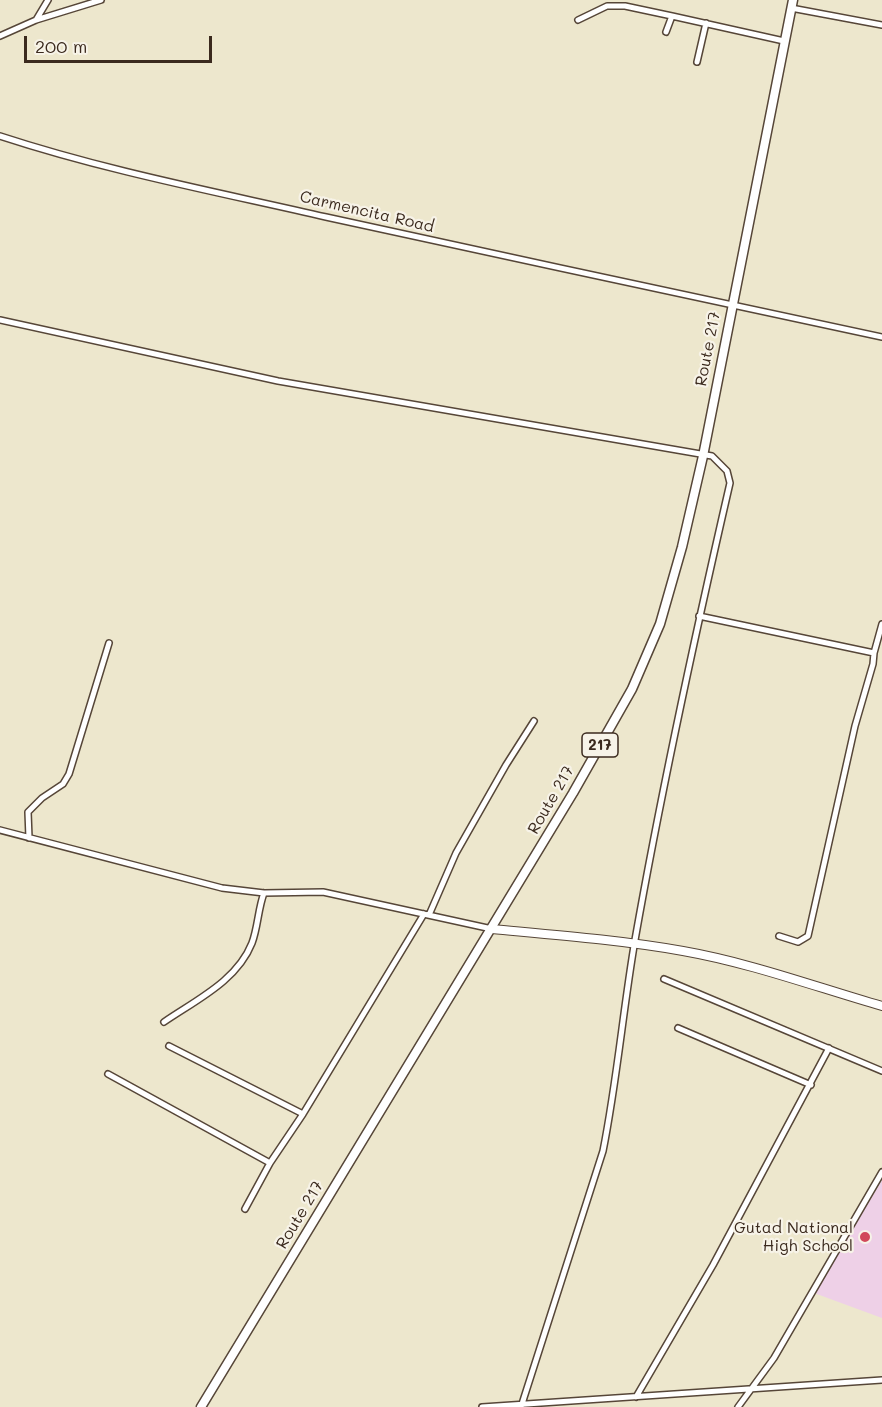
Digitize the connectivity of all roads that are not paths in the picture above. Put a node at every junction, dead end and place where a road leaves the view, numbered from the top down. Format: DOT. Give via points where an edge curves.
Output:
graph roads {
  1 [pos="48,0"];
  2 [pos="101,0"];
  3 [pos="792,4"];
  4 [pos="672,16"];
  5 [pos="36,20"];
  6 [pos="578,20"];
  7 [pos="706,23"];
  8 [pos="882,25"];
  9 [pos="666,32"];
  10 [pos="0,36"];
  11 [pos="784,41"];
  12 [pos="697,62"];
  13 [pos="0,136"];
  14 [pos="732,304"];
  15 [pos="0,320"];
  16 [pos="882,337"];
  17 [pos="703,456"];
  18 [pos="699,616"];
  19 [pos="882,624"];
  20 [pos="110,643"];
  21 [pos="874,653"];
  22 [pos="534,721"];
  23 [pos="0,830"];
  24 [pos="29,838"];
  25 [pos="264,893"];
  26 [pos="427,914"];
  27 [pos="492,929"];
  28 [pos="779,936"];
  29 [pos="635,944"];
  30 [pos="664,979"];
  31 [pos="882,1006"];
  32 [pos="164,1022"];
  33 [pos="678,1028"];
  34 [pos="169,1046"];
  35 [pos="829,1048"];
  36 [pos="882,1071"];
  37 [pos="108,1074"];
  38 [pos="811,1085"];
  39 [pos="303,1114"];
  40 [pos="270,1164"];
  41 [pos="882,1172"];
  42 [pos="244,1209"];
  43 [pos="882,1380"];
  44 [pos="751,1390"];
  45 [pos="636,1397"];
  46 [pos="522,1406"];
  47 [pos="201,1407"];
  48 [pos="482,1407"];
  49 [pos="738,1407"];
  1 -- 5 [label="street"];
  2 -- 5 [label="street"];
  3 -- 8 [label="street"];
  3 -- 11 [label="main road, Route 217 / 217"];
  4 -- 6 [label="street" via="607,6"];
  4 -- 7 [label="street"];
  4 -- 9 [label="street"];
  5 -- 10 [label="street"];
  7 -- 11 [label="street"];
  7 -- 12 [label="street"];
  11 -- 14 [label="main road, Route 217 / 217"];
  13 -- 14 [label="street, Carmencita Road" via="57,155 184,185"];
  14 -- 16 [label="street, Carmencita Road"];
  14 -- 17 [label="main road, Route 217 / 217"];
  15 -- 17 [label="street" via="278,381"];
  17 -- 18 [label="street" via="712,456 727,471 730,483"];
  17 -- 27 [label="main road, Route 217 / 217" via="660,624 632,689"];
  18 -- 21 [label="street"];
  18 -- 29 [label="street"];
  19 -- 21 [label="street"];
  20 -- 24 [label="street" via="69,774 63,784 28,812"];
  21 -- 28 [label="street" via="808,936 798,942"];
  22 -- 26 [label="street" via="456,853"];
  23 -- 24 [label="street"];
  24 -- 25 [label="street" via="222,888"];
  25 -- 26 [label="street" via="323,892"];
  25 -- 32 [label="street" via="247,953 213,990"];
  26 -- 27 [label="street"];
  26 -- 39 [label="street"];
  27 -- 29 [label="main road"];
  27 -- 47 [label="main road, Route 217 / 217"];
  29 -- 31 [label="main road" via="724,960"];
  29 -- 46 [label="street" via="603,1151"];
  30 -- 35 [label="street"];
  33 -- 38 [label="street"];
  34 -- 39 [label="street"];
  35 -- 36 [label="street"];
  35 -- 38 [label="street"];
  37 -- 40 [label="street"];
  38 -- 45 [label="street"];
  39 -- 40 [label="street"];
  40 -- 42 [label="street"];
  41 -- 44 [label="street" via="774,1358"];
  43 -- 44 [label="street"];
  44 -- 45 [label="street"];
  44 -- 49 [label="street"];
  45 -- 46 [label="street"];
  46 -- 48 [label="street"];
}
